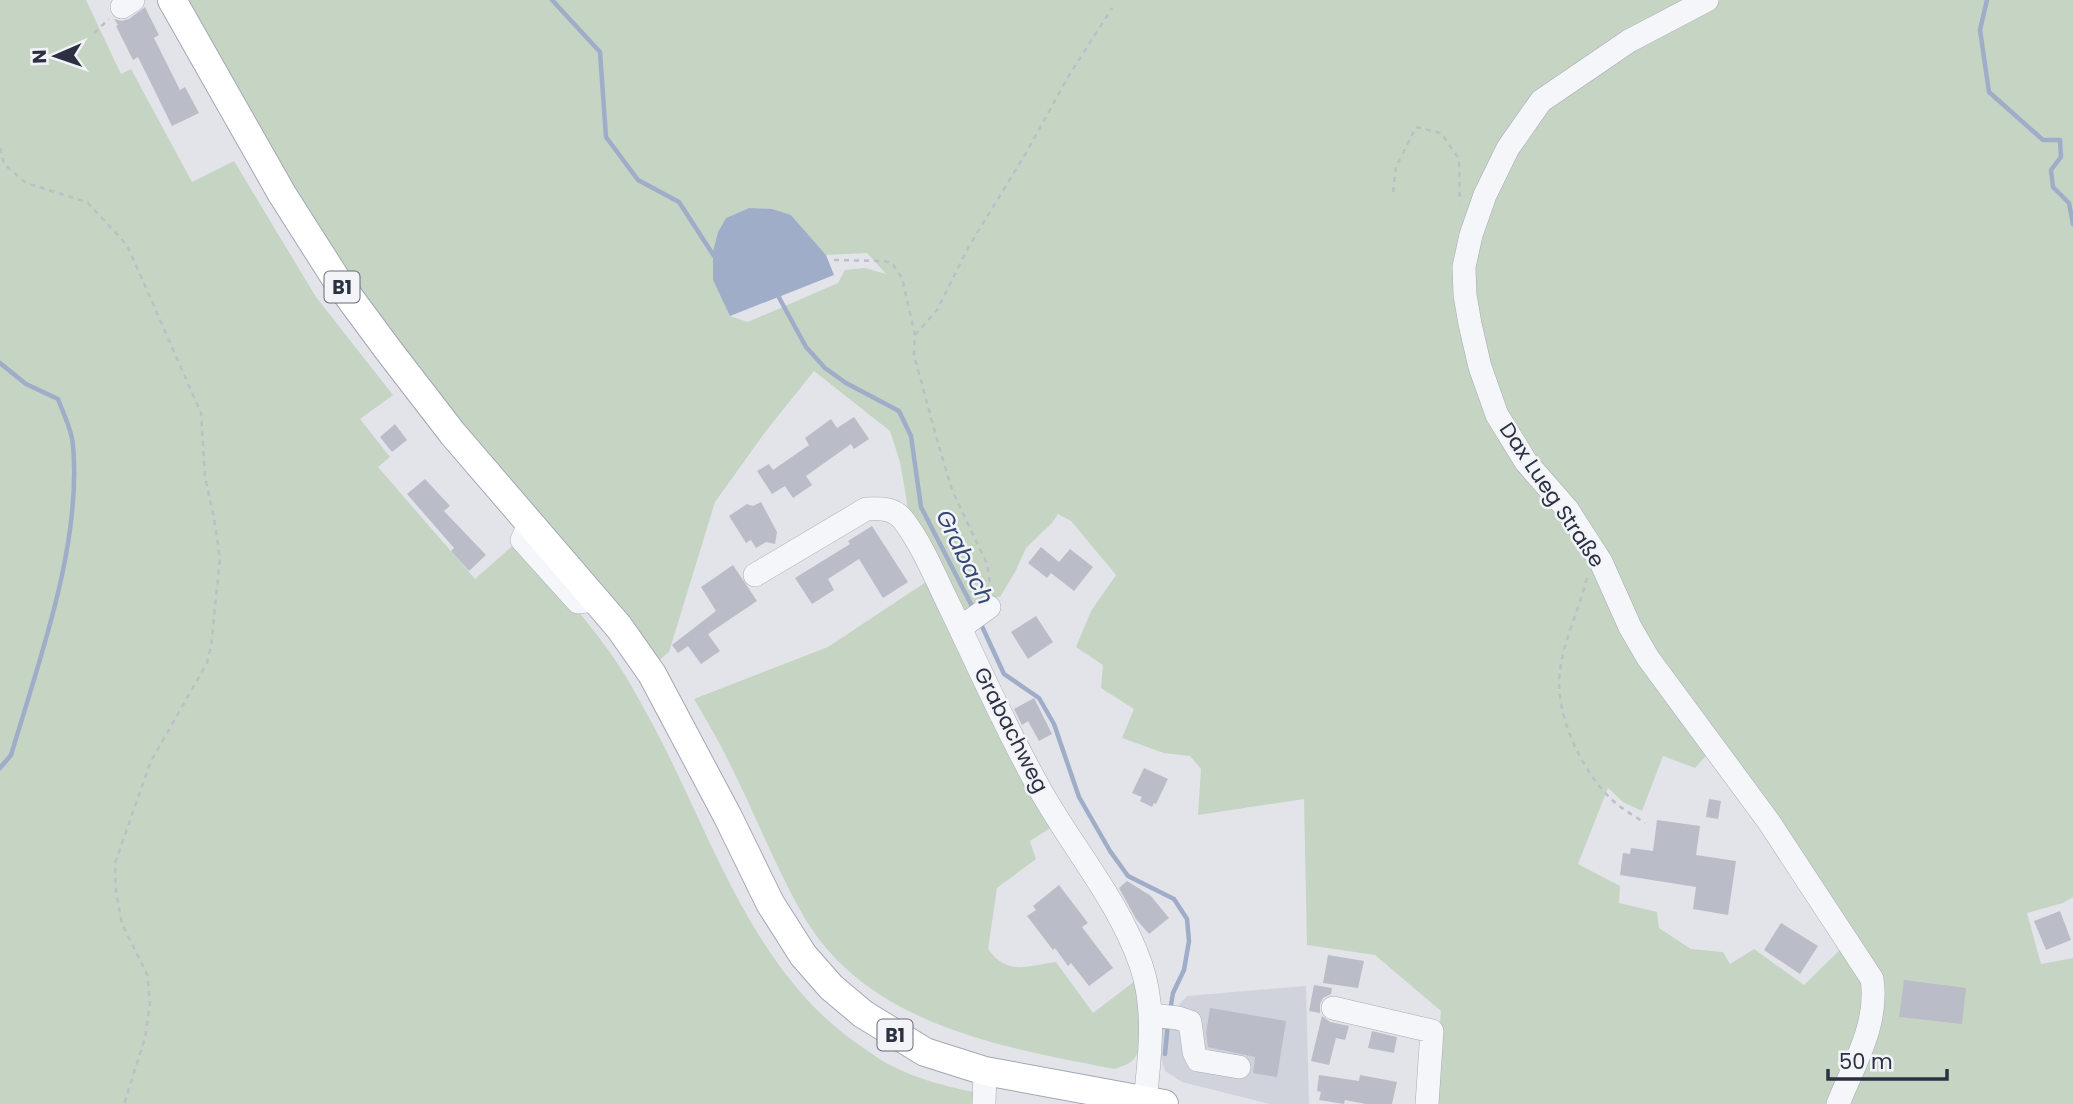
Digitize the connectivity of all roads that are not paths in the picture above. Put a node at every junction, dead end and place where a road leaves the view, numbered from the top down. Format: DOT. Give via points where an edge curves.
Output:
graph roads {
  1 [pos="172,0"];
  2 [pos="1707,0"];
  3 [pos="755,575"];
  4 [pos="1333,1001"];
  5 [pos="1163,1016"];
  6 [pos="1239,1067"];
  7 [pos="985,1072"];
  8 [pos="1155,1102"];
  9 [pos="984,1104"];
  10 [pos="1427,1104"];
  11 [pos="1838,1104"];
  1 -- 7 [label="main road, B1" via="282,194 338,282 453,434 619,627 652,674 770,904 803,956 831,987 891,1033 925,1052"];
  2 -- 11 [label="street, Dax Lueg Straße" via="1629,41 1541,101 1508,148 1485,195 1464,267 1465,295 1480,366 1497,415 1526,462 1567,509 1594,551 1648,658 1769,822 1872,979 1873,1016"];
  3 -- 5 [label="street, Grabachweg" via="866,509 886,508 903,519 975,617 1038,786 1113,904"];
  4 -- 10 [label="street" via="1432,1031"];
  5 -- 6 [label="street" via="1190,1022 1198,1060"];
  5 -- 8 [label="street, Grabachweg" via="1150,1047"];
  7 -- 8 [label="main road, B1"];
  7 -- 9 [label="street"];
}
